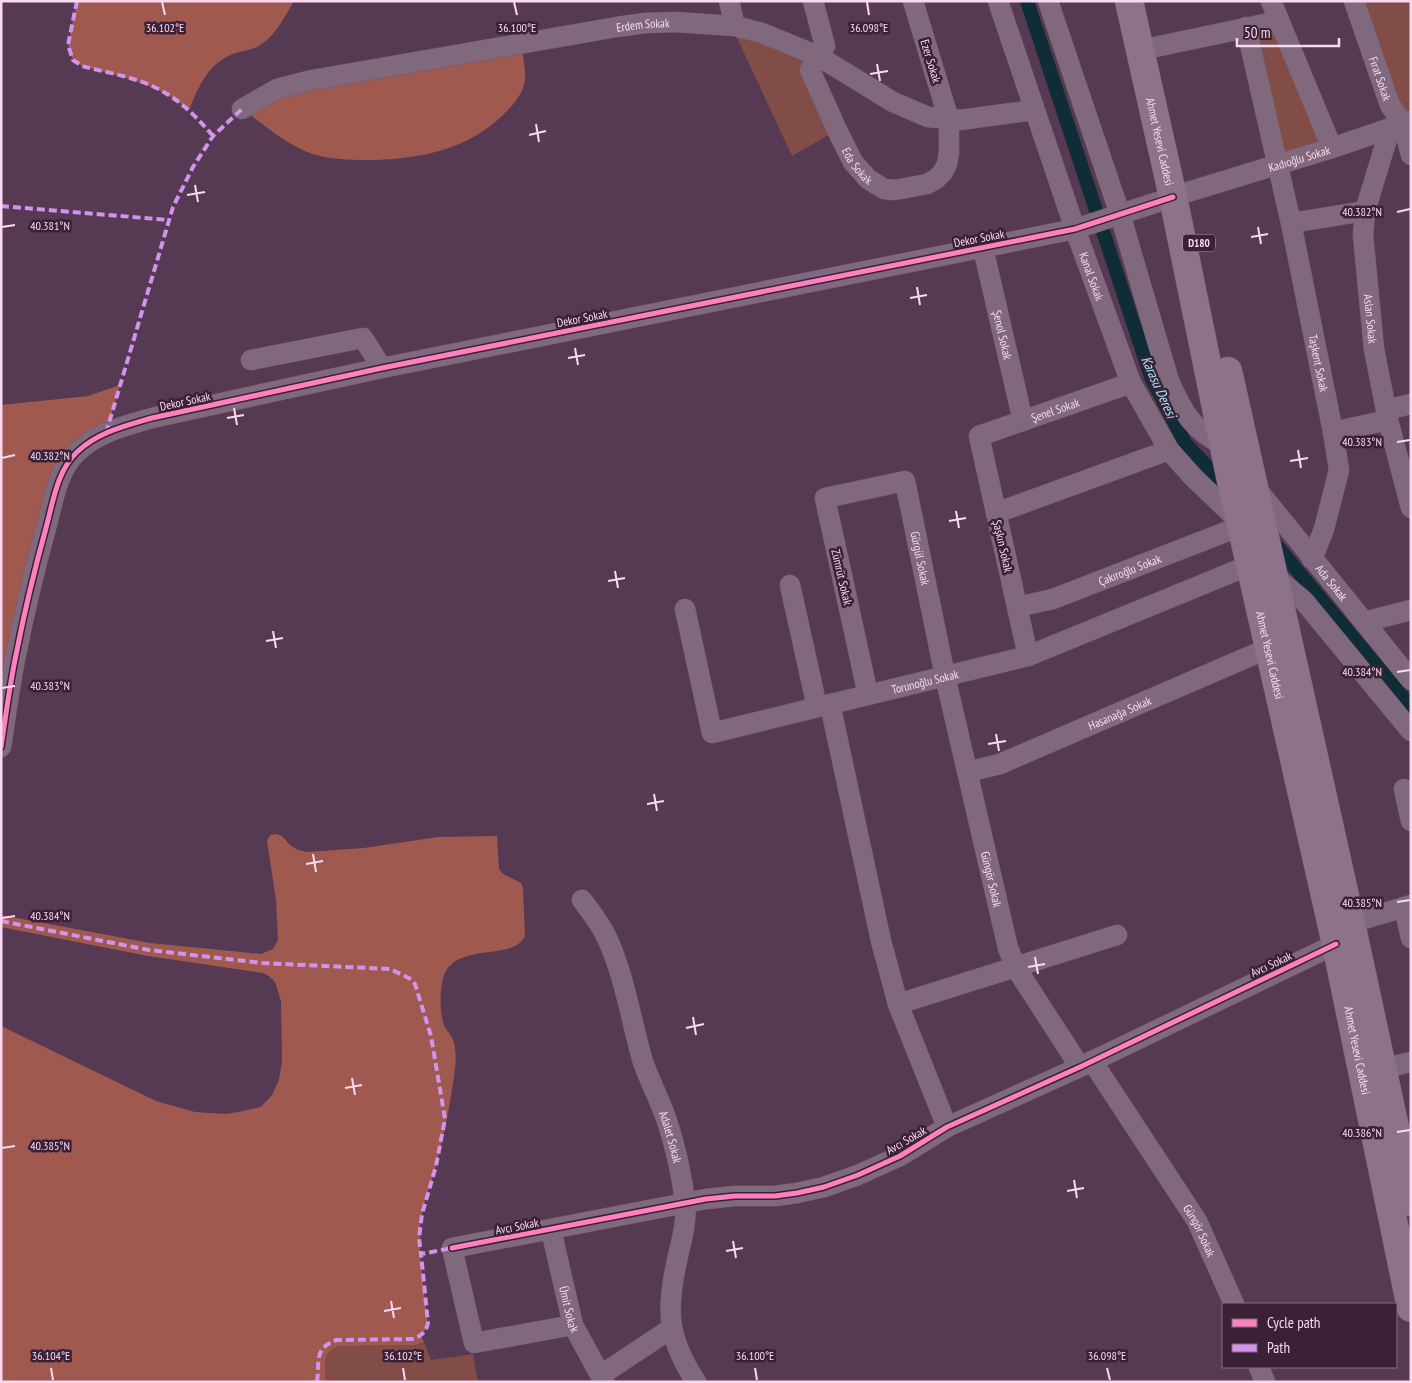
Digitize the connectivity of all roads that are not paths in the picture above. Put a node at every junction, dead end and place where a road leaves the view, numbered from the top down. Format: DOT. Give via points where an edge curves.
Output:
graph roads {
  1 [pos="729,1"];
  2 [pos="813,1"];
  3 [pos="913,1"];
  4 [pos="998,1"];
  5 [pos="1048,1"];
  6 [pos="1129,1"];
  7 [pos="1145,1"];
  8 [pos="1270,1"];
  9 [pos="1354,1"];
  10 [pos="1279,21"];
  11 [pos="735,26"];
  12 [pos="1246,28"];
  13 [pos="1155,47"];
  14 [pos="818,56"];
  15 [pos="242,109"];
  16 [pos="1034,110"];
  17 [pos="949,120"];
  18 [pos="1401,125"];
  19 [pos="1332,148"];
  20 [pos="1411,155"];
  21 [pos="1278,164"];
  22 [pos="1180,194"];
  23 [pos="1364,211"];
  24 [pos="1120,214"];
  25 [pos="1291,223"];
  26 [pos="1075,229"];
  27 [pos="983,248"];
  28 [pos="251,360"];
  29 [pos="382,368"];
  30 [pos="1131,383"];
  31 [pos="1411,404"];
  32 [pos="1387,415"];
  33 [pos="1023,421"];
  34 [pos="1333,432"];
  35 [pos="979,436"];
  36 [pos="1224,445"];
  37 [pos="1169,450"];
  38 [pos="1242,480"];
  39 [pos="864,490"];
  40 [pos="1411,508"];
  41 [pos="996,513"];
  42 [pos="1241,524"];
  43 [pos="1312,559"];
  44 [pos="1262,570"];
  45 [pos="790,585"];
  46 [pos="1017,607"];
  47 [pos="685,609"];
  48 [pos="1411,610"];
  49 [pos="1364,622"];
  50 [pos="1269,648"];
  51 [pos="1028,656"];
  52 [pos="945,676"];
  53 [pos="1411,680"];
  54 [pos="868,695"];
  55 [pos="824,706"];
  56 [pos="1411,731"];
  57 [pos="1,747"];
  58 [pos="967,772"];
  59 [pos="1404,789"];
  60 [pos="1411,821"];
  61 [pos="582,900"];
  62 [pos="1408,906"];
  63 [pos="1344,934"];
  64 [pos="1116,935"];
  65 [pos="1411,938"];
  66 [pos="1016,968"];
  67 [pos="898,1004"];
  68 [pos="1411,1062"];
  69 [pos="1086,1064"];
  70 [pos="1382,1069"];
  71 [pos="947,1127"];
  72 [pos="1411,1202"];
  73 [pos="685,1204"];
  74 [pos="551,1230"];
  75 [pos="1234,1303"];
  76 [pos="1411,1308"];
  77 [pos="573,1325"];
  78 [pos="672,1328"];
  79 [pos="1259,1368"];
  80 [pos="602,1378"];
  81 [pos="696,1382"];
  82 [pos="1265,1382"];
  1 -- 11 [label="street"];
  2 -- 14 [label="street" via="825,46"];
  3 -- 17 [label="street, Ezer Sokak"];
  4 -- 16 [label="street, Kanal Sokak"];
  5 -- 24 [label="street"];
  6 -- 22 [label="highway, Ahmet Yesevi Caddesi / D180"];
  7 -- 13 [label="highway, Ahmet Yesevi Caddesi / D180"];
  8 -- 10 [label="street"];
  9 -- 18 [label="street, Fırat Sokak" via="1390,105"];
  10 -- 12 [label="street"];
  10 -- 19 [label="street"];
  11 -- 14 [label="street, Erdem Sokak" via="762,33"];
  11 -- 15 [label="street, Erdem Sokak" via="675,22 608,28 289,85"];
  12 -- 13 [label="street"];
  12 -- 21 [label="street, Taşkent Sokak"];
  13 -- 22 [label="highway, Ahmet Yesevi Caddesi / D180"];
  14 -- 17 [label="street, Erdem Sokak" via="914,113"];
  14 -- 17 [label="street, Eda Sokak" via="810,70 861,173 875,185 894,190 926,184 944,172 949,152"];
  16 -- 17 [label="street, Erdem Sokak"];
  16 -- 26 [label="street, Kanal Sokak"];
  18 -- 19 [label="street, Kadıoğlu Sokak"];
  18 -- 20 [label="street, Fırat Sokak"];
  18 -- 23 [label="street, Aslan Sokak"];
  19 -- 21 [label="street, Kadıoğlu Sokak"];
  21 -- 22 [label="street, Kadıoğlu Sokak"];
  21 -- 25 [label="street, Taşkent Sokak"];
  22 -- 24 [label="street, Kadıoğlu Sokak"];
  22 -- 36 [label="highway, Ahmet Yesevi Caddesi / D180"];
  22 -- 38 [label="highway, Ahmet Yesevi Caddesi / D180"];
  23 -- 25 [label="street"];
  23 -- 32 [label="street, Aslan Sokak" via="1363,235 1374,349"];
  24 -- 26 [label="street, Dekor Sokak"];
  24 -- 36 [label="street" via="1174,394 1197,429"];
  25 -- 34 [label="street, Taşkent Sokak"];
  26 -- 27 [label="street, Dekor Sokak"];
  26 -- 30 [label="street, Kanal Sokak"];
  27 -- 29 [label="street, Dekor Sokak"];
  27 -- 33 [label="street, Şenol Sokak"];
  28 -- 29 [label="street" via="363,338"];
  29 -- 57 [label="street, Dekor Sokak" via="152,418 95,437 77,452 63,469 35,568 16,651"];
  30 -- 33 [label="street, Şenel Sokak"];
  30 -- 37 [label="street, Kanal Sokak"];
  31 -- 32 [label="street"];
  32 -- 34 [label="street"];
  32 -- 40 [label="street, Aslan Sokak"];
  33 -- 35 [label="street, Şenel Sokak"];
  34 -- 43 [label="street, Taşkent Sokak" via="1339,470"];
  35 -- 41 [label="street, Şaşkın Sokak"];
  36 -- 38 [label="highway, Ahmet Yesevi Caddesi / D180"];
  37 -- 41 [label="street"];
  37 -- 42 [label="street, Kanal Sokak"];
  38 -- 42 [label="highway, Ahmet Yesevi Caddesi / D180"];
  38 -- 43 [label="street, Ada Sokak"];
  38 -- 44 [label="highway, Ahmet Yesevi Caddesi / D180"];
  39 -- 52 [label="street, Gürgül Sokak" via="905,481"];
  39 -- 54 [label="street, Zümrüt Sokak" via="824,498"];
  41 -- 46 [label="street, Şaşkın Sokak"];
  42 -- 44 [label="highway, Ahmet Yesevi Caddesi / D180"];
  42 -- 46 [label="street, Çakıroğlu Sokak" via="1053,599"];
  43 -- 49 [label="street, Ada Sokak"];
  44 -- 50 [label="highway, Ahmet Yesevi Caddesi / D180"];
  44 -- 51 [label="street, Torunoğlu Sokak"];
  44 -- 56 [label="street" via="1304,601"];
  44 -- 63 [label="highway, Ahmet Yesevi Caddesi / D180"];
  45 -- 55 [label="street"];
  46 -- 51 [label="street, Şaşkın Sokak"];
  47 -- 55 [label="street, Torunoğlu Sokak" via="712,733"];
  48 -- 49 [label="street"];
  49 -- 53 [label="street, Ada Sokak"];
  50 -- 58 [label="street, Hasanağa Sokak" via="1000,764"];
  50 -- 63 [label="highway, Ahmet Yesevi Caddesi / D180"];
  51 -- 52 [label="street, Torunoğlu Sokak"];
  52 -- 54 [label="street, Torunoğlu Sokak"];
  52 -- 58 [label="street, Güngör Sokak"];
  54 -- 55 [label="street, Torunoğlu Sokak"];
  55 -- 67 [label="street"];
  58 -- 66 [label="street, Güngör Sokak" via="1008,948"];
  59 -- 60 [label="street"];
  61 -- 73 [label="street, Adalet Sokak" via="600,924 616,964 644,1063 666,1118"];
  62 -- 63 [label="street, Avcı Sokak"];
  62 -- 65 [label="street"];
  63 -- 69 [label="street, Avcı Sokak"];
  63 -- 70 [label="highway, Ahmet Yesevi Caddesi / D180"];
  63 -- 76 [label="highway, Ahmet Yesevi Caddesi / D180"];
  64 -- 66 [label="street"];
  66 -- 67 [label="street"];
  66 -- 69 [label="street, Güngör Sokak"];
  67 -- 71 [label="street"];
  68 -- 70 [label="street"];
  69 -- 71 [label="street, Avcı Sokak"];
  69 -- 75 [label="street, Güngör Sokak" via="1197,1221"];
  70 -- 72 [label="highway, Ahmet Yesevi Caddesi / D180"];
  71 -- 73 [label="street, Avcı Sokak" via="900,1156 824,1186 775,1196 735,1196"];
  73 -- 74 [label="street, Avcı Sokak"];
  73 -- 78 [label="street, Adalet Sokak" via="683,1235 670,1302"];
  74 -- 77 [label="street, Ümit Sokak"];
  74 -- 77 [label="street, Avcı Sokak" via="452,1248 474,1343"];
  77 -- 80 [label="street, Ümit Sokak"];
  78 -- 80 [label="street"];
  78 -- 81 [label="street, Adalet Sokak" via="678,1350"];
  79 -- 82 [label="street"];
}
